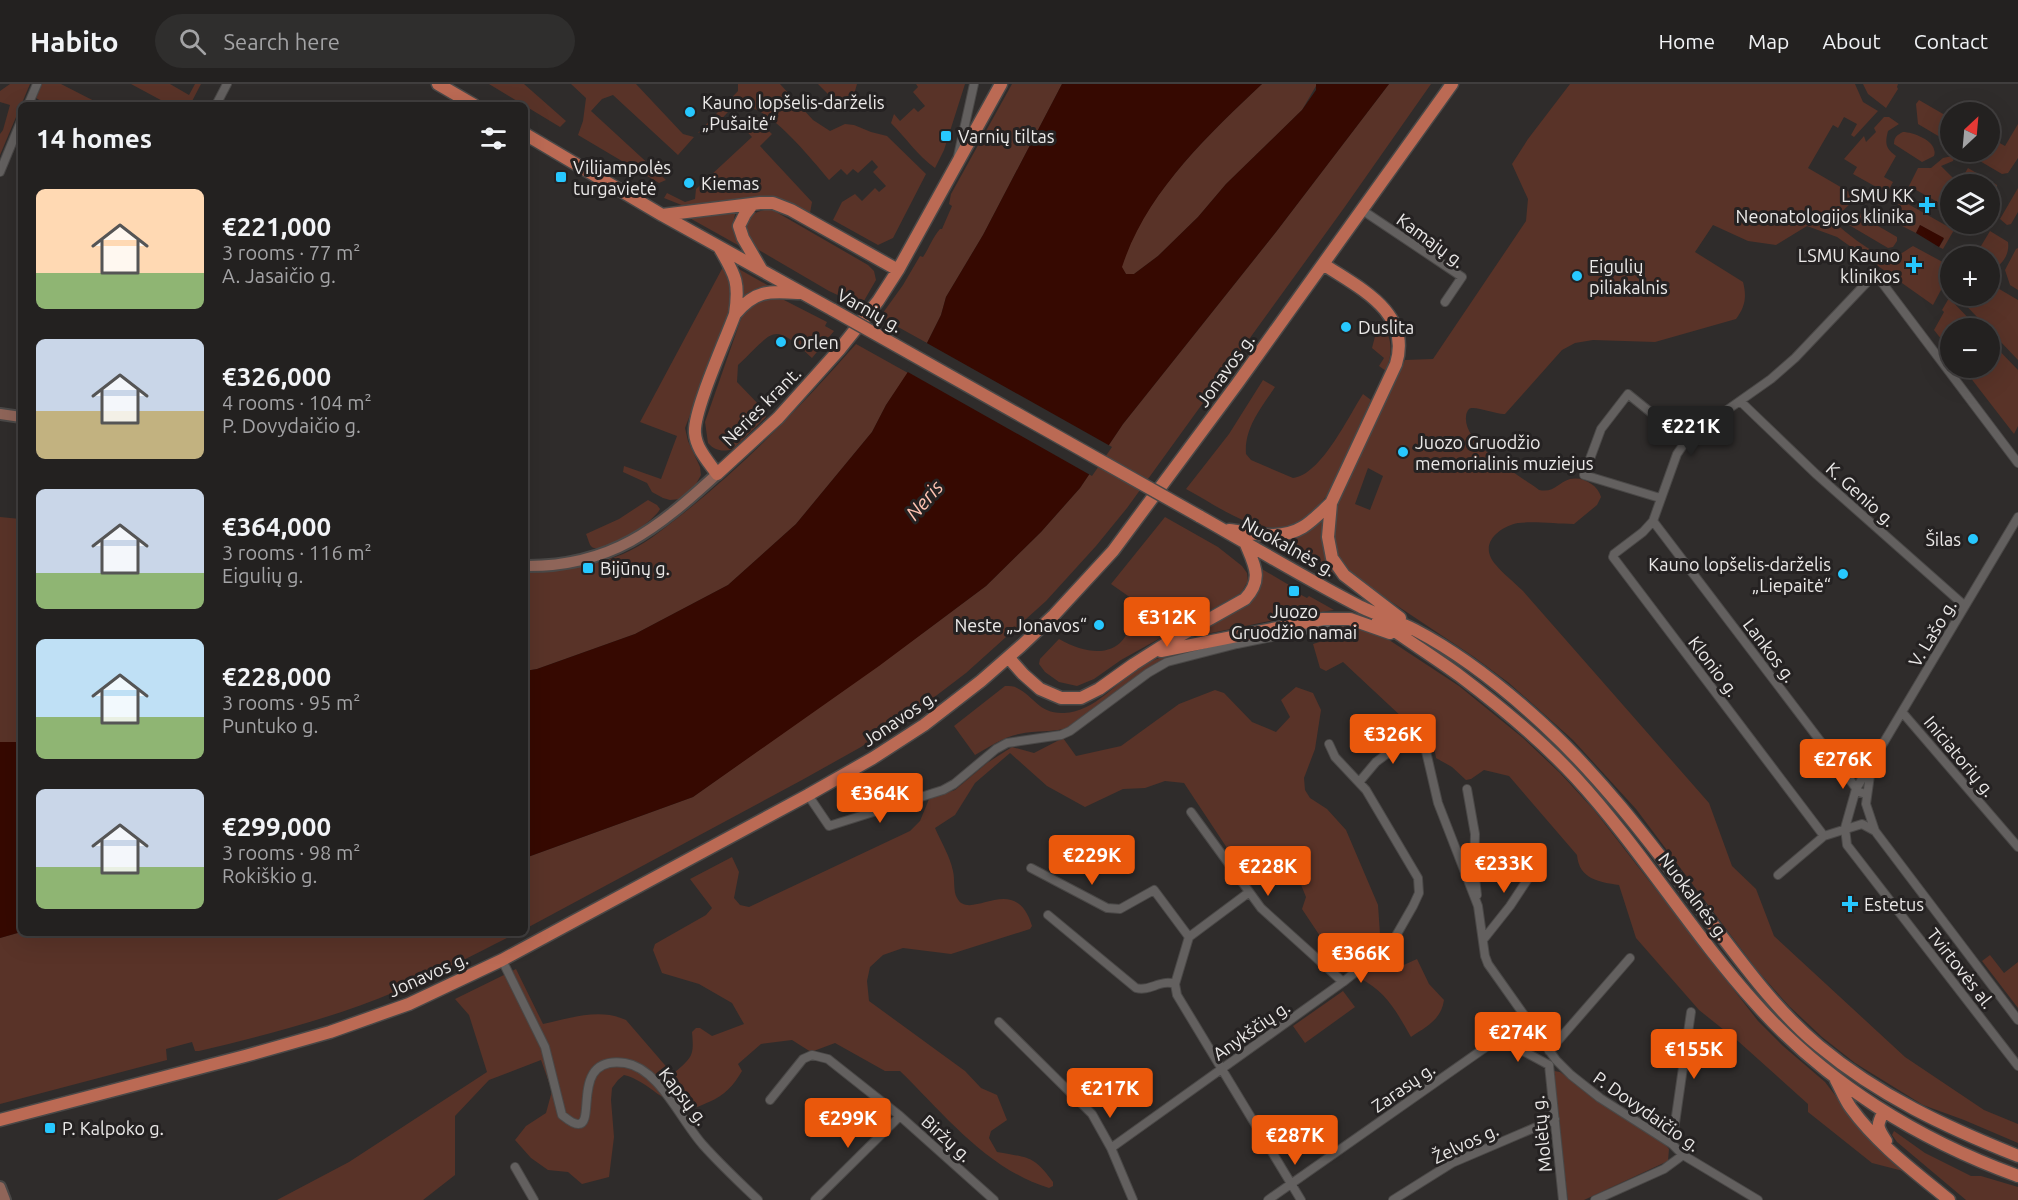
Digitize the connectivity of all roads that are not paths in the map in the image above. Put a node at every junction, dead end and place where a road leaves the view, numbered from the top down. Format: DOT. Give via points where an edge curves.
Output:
graph roads {
  1 [pos="37,84"];
  2 [pos="227,84"];
  3 [pos="438,84"];
  4 [pos="974,84"];
  5 [pos="1001,84"];
  6 [pos="1452,84"];
  7 [pos="29,102"];
  8 [pos="218,102"];
  9 [pos="469,102"];
  10 [pos="18,128"];
  11 [pos="528,136"];
  12 [pos="955,169"];
  13 [pos="0,172"];
  14 [pos="752,204"];
  15 [pos="1362,210"];
  16 [pos="662,214"];
  17 [pos="720,247"];
  18 [pos="1323,264"];
  19 [pos="762,270"];
  20 [pos="898,270"];
  21 [pos="802,293"];
  22 [pos="1445,302"];
  23 [pos="735,314"];
  24 [pos="1740,401"];
  25 [pos="0,414"];
  26 [pos="18,417"];
  27 [pos="1686,441"];
  28 [pos="2015,460"];
  29 [pos="717,474"];
  30 [pos="1660,498"];
  31 [pos="1331,503"];
  32 [pos="1199,516"];
  33 [pos="2018,517"];
  34 [pos="1653,521"];
  35 [pos="1222,529"];
  36 [pos="1245,542"];
  37 [pos="528,566"];
  38 [pos="1965,606"];
  39 [pos="1326,626"];
  40 [pos="1289,629"];
  41 [pos="1410,635"];
  42 [pos="1154,652"];
  43 [pos="1009,658"];
  44 [pos="1902,712"];
  45 [pos="1329,744"];
  46 [pos="1872,764"];
  47 [pos="1360,781"];
  48 [pos="1467,789"];
  49 [pos="1856,789"];
  50 [pos="1866,794"];
  51 [pos="808,795"];
  52 [pos="1191,812"];
  53 [pos="1845,828"];
  54 [pos="1875,831"];
  55 [pos="1824,836"];
  56 [pos="2018,847"];
  57 [pos="1541,859"];
  58 [pos="1031,868"];
  59 [pos="1778,875"];
  60 [pos="1248,893"];
  61 [pos="1478,906"];
  62 [pos="1048,915"];
  63 [pos="1190,937"];
  64 [pos="1483,940"];
  65 [pos="1630,958"];
  66 [pos="502,960"];
  67 [pos="1343,982"];
  68 [pos="1175,984"];
  69 [pos="1691,1012"];
  70 [pos="1526,1018"];
  71 [pos="2018,1020"];
  72 [pos="999,1022"];
  73 [pos="1499,1038"];
  74 [pos="1549,1051"];
  75 [pos="1552,1062"];
  76 [pos="2018,1066"];
  77 [pos="1222,1069"];
  78 [pos="1836,1079"];
  79 [pos="770,1100"];
  80 [pos="1884,1111"];
  81 [pos="900,1116"];
  82 [pos="1555,1119"];
  83 [pos="0,1120"];
  84 [pos="1672,1144"];
  85 [pos="1111,1148"];
  86 [pos="1683,1155"];
  87 [pos="1895,1155"];
  88 [pos="2018,1156"];
  89 [pos="515,1167"];
  90 [pos="2018,1176"];
  91 [pos="1291,1184"];
  92 [pos="0,1187"];
  93 [pos="5,1200"];
  94 [pos="534,1200"];
  95 [pos="759,1200"];
  96 [pos="815,1200"];
  97 [pos="994,1200"];
  98 [pos="1133,1200"];
  99 [pos="1268,1200"];
  100 [pos="1301,1200"];
  101 [pos="1393,1200"];
  102 [pos="1563,1200"];
  103 [pos="1595,1200"];
  104 [pos="1758,1200"];
  105 [pos="1949,1200"];
  1 -- 7 [label="street"];
  2 -- 8 [label="street"];
  3 -- 9 [label="main road"];
  4 -- 12 [label="street"];
  5 -- 12 [label="main road, Neries krant."];
  6 -- 15 [label="main road, Jonavos g."];
  10 -- 13 [label="street"];
  11 -- 16 [label="main road, Varnių g."];
  12 -- 20 [label="main road, Neries krant."];
  14 -- 16 [label="main road"];
  14 -- 19 [label="main road" via="739,226"];
  14 -- 20 [label="main road" via="782,205"];
  15 -- 18 [label="main road, Jonavos g."];
  15 -- 22 [label="street, Kamajų g." via="1462,278"];
  16 -- 17 [label="main road, Varnių g."];
  17 -- 19 [label="main road, Varnių g."];
  17 -- 23 [label="main road" via="736,278"];
  18 -- 31 [label="main road" via="1387,311 1396,326 1400,346 1396,364"];
  18 -- 43 [label="main road, Jonavos g." via="1134,525 1095,572"];
  19 -- 21 [label="main road, Varnių g."];
  20 -- 29 [label="main road, Neries krant." via="839,350 778,418"];
  21 -- 23 [label="main road" via="765,292 747,301"];
  21 -- 32 [label="main road, Varnių g., bridge"];
  23 -- 29 [label="main road" via="696,422 698,444"];
  24 -- 27 [label="street"];
  24 -- 28 [label="street" via="1771,379 1877,276"];
  24 -- 38 [label="street, K. Genio g."];
  25 -- 26 [label="main road"];
  27 -- 30 [label="street"];
  27 -- 30 [label="street" via="1628,394 1601,429 1584,475"];
  29 -- 37 [label="main road, Neries krant." via="681,507 633,541 575,561"];
  30 -- 34 [label="street"];
  31 -- 35 [label="main road" via="1305,526 1287,534"];
  31 -- 41 [label="main road" via="1328,537 1334,561 1344,575"];
  32 -- 35 [label="main road, Nuokalnės g."];
  33 -- 38 [label="street, V. Lašo g."];
  34 -- 49 [label="street, Lankos g."];
  34 -- 55 [label="street, Klonio g." via="1613,557"];
  35 -- 36 [label="main road, Nuokalnės g."];
  36 -- 41 [label="main road, Nuokalnės g."];
  36 -- 42 [label="main road" via="1257,576 1250,593"];
  38 -- 44 [label="street, V. Lašo g."];
  39 -- 40 [label="street"];
  40 -- 41 [label="main road" via="1323,618 1350,619"];
  40 -- 42 [label="main road"];
  40 -- 51 [label="street" via="1167,662 1061,735 1007,743 954,784 906,803 829,826"];
  41 -- 78 [label="main road, Nuokalnės g." via="1539,741 1575,777 1614,820 1755,1003 1782,1033"];
  41 -- 88 [label="main road, Nuokalnės g." via="1457,655 1506,692 1578,758 1629,814 1752,975 1817,1045 1860,1078 1909,1107"];
  42 -- 43 [label="main road" via="1088,696 1071,700 1040,689"];
  43 -- 51 [label="main road, Jonavos g." via="918,729"];
  44 -- 46 [label="street, V. Lašo g."];
  44 -- 56 [label="street, Iniciatorių g."];
  45 -- 47 [label="street, Anykščių g." via="1335,757"];
  46 -- 49 [label="street, V. Lašo g."];
  46 -- 50 [label="street, V. Lašo g."];
  47 -- 61 [label="street, P. Dovydaičio g." via="1376,762 1412,735 1425,747 1438,803"];
  47 -- 67 [label="street, Anykščių g." via="1418,878 1419,893 1393,941"];
  48 -- 61 [label="street" via="1475,834"];
  49 -- 50 [label="street, Lankos g."];
  49 -- 53 [label="street, V. Lašo g."];
  50 -- 54 [label="street, V. Lašo g."];
  51 -- 66 [label="main road, Jonavos g."];
  52 -- 60 [label="street"];
  53 -- 54 [label="street" via="1863,824"];
  53 -- 55 [label="street"];
  53 -- 76 [label="street, Tvirtovės al." via="1847,845"];
  54 -- 71 [label="street, Tvirtovės al."];
  55 -- 59 [label="street"];
  57 -- 64 [label="street"];
  58 -- 63 [label="street" via="1107,908 1120,909 1154,890"];
  60 -- 63 [label="street"];
  60 -- 67 [label="street"];
  61 -- 64 [label="street, P. Dovydaičio g."];
  62 -- 68 [label="street" via="1136,988 1164,982"];
  63 -- 68 [label="street"];
  64 -- 70 [label="street, P. Dovydaičio g." via="1488,964"];
  65 -- 74 [label="street"];
  66 -- 83 [label="main road, Jonavos g." via="409,1004 330,1032"];
  66 -- 95 [label="street, Kapsų g." via="545,1047 562,1115 574,1123 583,1122 588,1085 597,1069 623,1062 637,1066 654,1078 701,1143"];
  67 -- 77 [label="street, Anykščių g."];
  68 -- 77 [label="street"];
  69 -- 84 [label="street"];
  70 -- 73 [label="street, Zarasų g."];
  70 -- 74 [label="street, P. Dovydaičio g."];
  72 -- 85 [label="street" via="1092,1114"];
  73 -- 75 [label="street"];
  73 -- 91 [label="street, Zarasų g."];
  74 -- 75 [label="street, P. Dovydaičio g."];
  75 -- 82 [label="street, Molėtų g."];
  75 -- 84 [label="street, P. Dovydaičio g."];
  77 -- 85 [label="street, Anykščių g."];
  77 -- 91 [label="street"];
  78 -- 80 [label="main road, Nuokalnės g."];
  78 -- 87 [label="main road" via="1850,1106"];
  79 -- 81 [label="street, Biržų g." via="803,1059 812,1055 828,1059"];
  80 -- 87 [label="main road" via="1878,1128"];
  80 -- 90 [label="main road, Nuokalnės g." via="1949,1147"];
  81 -- 96 [label="street"];
  81 -- 97 [label="street, Biržų g."];
  82 -- 101 [label="street, Želvos g." via="1452,1163"];
  82 -- 102 [label="street, Molėtų g."];
  84 -- 86 [label="street, P. Dovydaičio g."];
  85 -- 98 [label="street"];
  86 -- 103 [label="street" via="1664,1169"];
  86 -- 104 [label="street, P. Dovydaičio g."];
  87 -- 105 [label="main road"];
  89 -- 94 [label="street"];
  91 -- 99 [label="street, Zarasų g."];
  91 -- 100 [label="street"];
  92 -- 93 [label="main road"];
}
